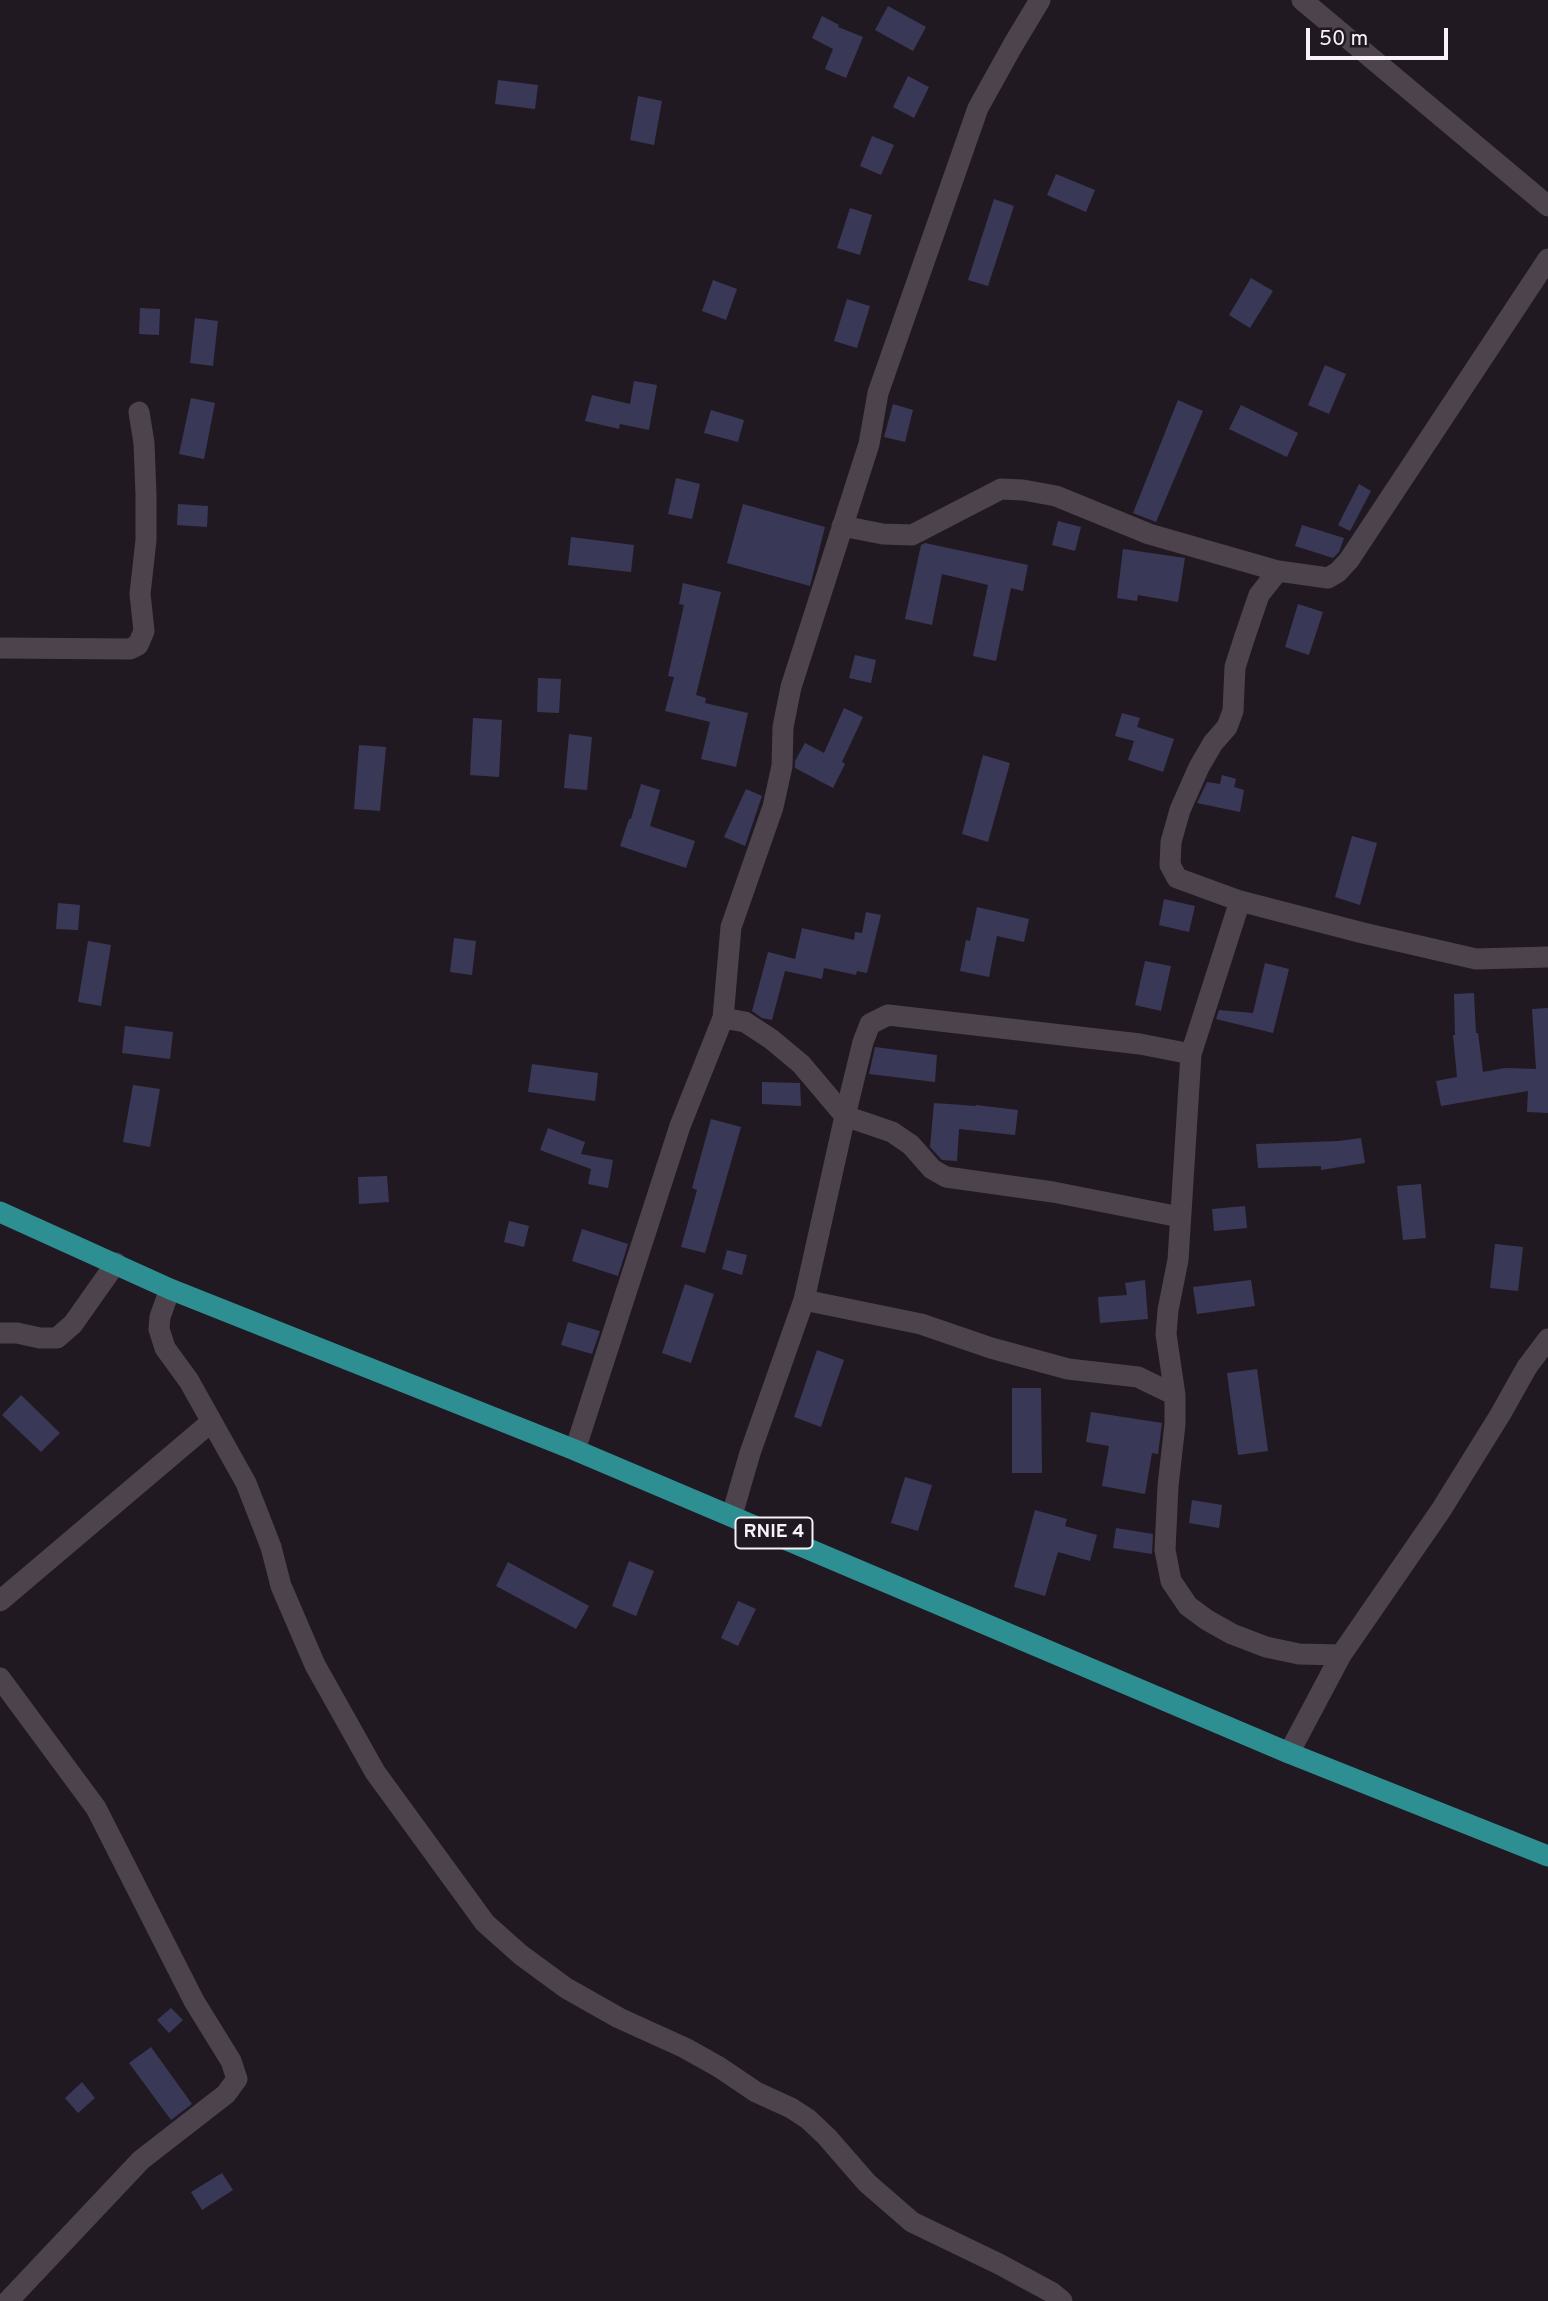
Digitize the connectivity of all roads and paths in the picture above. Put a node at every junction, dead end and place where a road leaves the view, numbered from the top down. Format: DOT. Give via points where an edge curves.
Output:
graph roads {
  1 [pos="1040,0"];
  2 [pos="1302,0"];
  3 [pos="1548,206"];
  4 [pos="1548,258"];
  5 [pos="139,412"];
  6 [pos="842,526"];
  7 [pos="1248,562"];
  8 [pos="1279,571"];
  9 [pos="1259,595"];
  10 [pos="0,648"];
  11 [pos="1240,901"];
  12 [pos="1548,957"];
  13 [pos="723,1018"];
  14 [pos="1191,1054"];
  15 [pos="845,1116"];
  16 [pos="0,1212"];
  17 [pos="1180,1217"];
  18 [pos="116,1263"];
  19 [pos="170,1289"];
  20 [pos="804,1300"];
  21 [pos="0,1333"];
  22 [pos="1548,1339"];
  23 [pos="1174,1395"];
  24 [pos="210,1423"];
  25 [pos="575,1450"];
  26 [pos="732,1515"];
  27 [pos="0,1601"];
  28 [pos="1341,1655"];
  29 [pos="0,1678"];
  30 [pos="1289,1753"];
  31 [pos="1548,1856"];
  32 [pos="1052,2298"];
  33 [pos="11,2300"];
  1 -- 6 [label="street" via="978,108 878,393 869,443"];
  2 -- 3 [label="street"];
  4 -- 8 [label="street" via="1349,560 1328,578"];
  5 -- 10 [label="street" via="146,540 140,594 144,631 138,645 130,649"];
  6 -- 7 [label="street" via="912,535 1001,489 1023,490 1056,496 1149,534"];
  6 -- 13 [label="street" via="790,687 773,807 731,927"];
  7 -- 8 [label="street"];
  7 -- 9 [label="street"];
  8 -- 9 [label="street"];
  9 -- 11 [label="street" via="1235,667 1233,711 1199,766 1171,842 1170,865 1177,878"];
  11 -- 12 [label="street" via="1476,959"];
  11 -- 14 [label="street"];
  13 -- 15 [label="street" via="745,1022 771,1039 801,1064"];
  13 -- 25 [label="street" via="680,1126"];
  14 -- 15 [label="street" via="888,1015 870,1024"];
  14 -- 17 [label="street"];
  15 -- 17 [label="street" via="892,1132 946,1177"];
  15 -- 20 [label="street"];
  16 -- 18 [label="main road, RNIE 4"];
  17 -- 23 [label="street" via="1166,1334"];
  18 -- 19 [label="main road, RNIE 4"];
  18 -- 21 [label="street" via="73,1324 57,1338"];
  19 -- 24 [label="street" via="159,1329 165,1348 189,1381"];
  19 -- 25 [label="main road, RNIE 4"];
  20 -- 23 [label="street" via="921,1324 1068,1369 1138,1377"];
  20 -- 26 [label="street"];
  22 -- 28 [label="street" via="1441,1510"];
  23 -- 28 [label="street" via="1166,1549 1171,1581 1188,1606 1232,1634 1299,1654"];
  24 -- 27 [label="street"];
  24 -- 32 [label="street" via="246,1483 281,1586 316,1665 375,1772 485,1923 566,1988 685,2048 808,2119 867,2183 912,2222"];
  25 -- 26 [label="main road, RNIE 4"];
  26 -- 30 [label="main road, RNIE 4"];
  28 -- 30 [label="street"];
  29 -- 33 [label="street" via="96,1808 237,2079 226,2094 141,2160"];
  30 -- 31 [label="main road, RNIE 4"];
}
